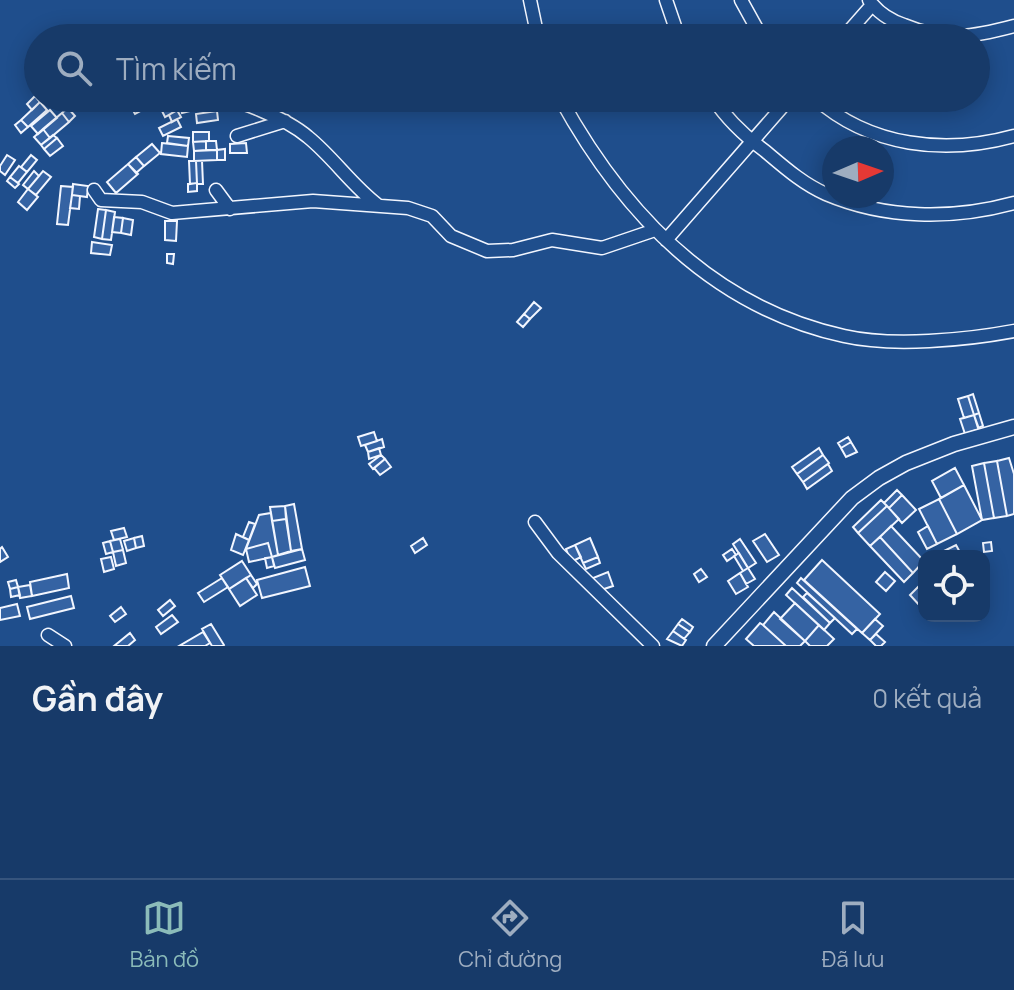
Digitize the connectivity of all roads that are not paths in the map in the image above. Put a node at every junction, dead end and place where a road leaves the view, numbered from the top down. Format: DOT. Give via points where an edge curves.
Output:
graph roads {
  1 [pos="530,0"];
  2 [pos="666,0"];
  3 [pos="741,0"];
  4 [pos="870,2"];
  5 [pos="535,24"];
  6 [pos="674,24"];
  7 [pos="754,24"];
  8 [pos="854,24"];
  9 [pos="900,24"];
  10 [pos="1014,26"];
  11 [pos="990,32"];
  12 [pos="262,112"];
  13 [pos="569,112"];
  14 [pos="726,112"];
  15 [pos="778,112"];
  16 [pos="836,112"];
  17 [pos="285,121"];
  18 [pos="237,136"];
  19 [pos="872,136"];
  20 [pos="1014,136"];
  21 [pos="752,141"];
  22 [pos="894,144"];
  23 [pos="94,190"];
  24 [pos="216,190"];
  25 [pos="822,192"];
  26 [pos="1014,203"];
  27 [pos="382,208"];
  28 [pos="888,208"];
  29 [pos="230,209"];
  30 [pos="655,230"];
  31 [pos="666,240"];
  32 [pos="1014,331"];
  33 [pos="1014,427"];
  34 [pos="535,522"];
  35 [pos="48,635"];
  36 [pos="65,646"];
  37 [pos="653,646"];
  38 [pos="714,646"];
  1 -- 5 [label="street"];
  2 -- 6 [label="street"];
  3 -- 7 [label="street"];
  4 -- 8 [label="street"];
  4 -- 9 [label="street"];
  10 -- 11 [label="street"];
  12 -- 17 [label="street"];
  13 -- 30 [label="street" via="606,171"];
  14 -- 21 [label="street"];
  15 -- 21 [label="street"];
  16 -- 19 [label="street"];
  17 -- 18 [label="street"];
  17 -- 27 [label="street" via="310,138"];
  20 -- 22 [label="street" via="967,146"];
  21 -- 25 [label="street"];
  21 -- 31 [label="street"];
  23 -- 29 [label="street" via="101,200 142,202 172,213"];
  24 -- 29 [label="street"];
  26 -- 28 [label="street" via="919,216"];
  27 -- 29 [label="street" via="286,201"];
  27 -- 30 [label="street" via="422,211 451,236 487,251 552,240 602,248"];
  30 -- 31 [label="street"];
  31 -- 32 [label="street" via="727,289 781,316 845,336 933,340"];
  33 -- 38 [label="main road" via="954,444 879,478 852,498"];
  34 -- 37 [label="street" via="558,553"];
  35 -- 36 [label="street"];
}
